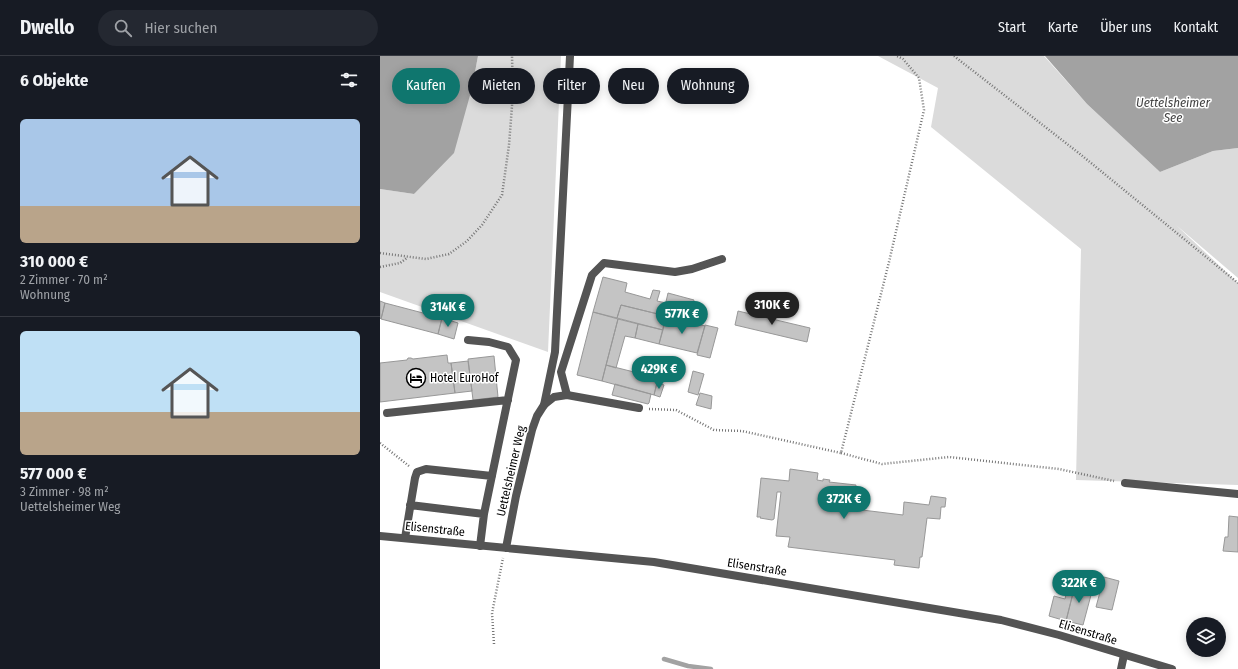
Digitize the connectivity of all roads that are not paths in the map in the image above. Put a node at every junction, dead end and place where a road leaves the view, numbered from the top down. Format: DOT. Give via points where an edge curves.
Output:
graph roads {
  1 [pos="570,56"];
  2 [pos="722,260"];
  3 [pos="468,340"];
  4 [pos="568,394"];
  5 [pos="508,400"];
  6 [pos="544,405"];
  7 [pos="639,408"];
  8 [pos="387,413"];
  9 [pos="492,476"];
  10 [pos="1125,483"];
  11 [pos="1238,494"];
  12 [pos="410,505"];
  13 [pos="484,514"];
  14 [pos="380,536"];
  15 [pos="404,538"];
  16 [pos="480,546"];
  17 [pos="506,548"];
  18 [pos="1124,655"];
  19 [pos="1121,669"];
  20 [pos="1172,669"];
  1 -- 6 [label="street" via="555,352"];
  2 -- 4 [label="street" via="675,272 604,263 592,274 561,372"];
  3 -- 5 [label="street" via="508,347 516,360"];
  4 -- 6 [label="street" via="554,396"];
  4 -- 7 [label="street"];
  5 -- 8 [label="street"];
  5 -- 9 [label="street"];
  6 -- 17 [label="street, Uettelsheimer Weg" via="532,430"];
  9 -- 12 [label="street" via="426,469 417,472"];
  9 -- 13 [label="street"];
  10 -- 11 [label="street"];
  12 -- 13 [label="street"];
  12 -- 15 [label="street"];
  13 -- 16 [label="street"];
  14 -- 15 [label="street, Elisenstraße"];
  15 -- 16 [label="street, Elisenstraße"];
  16 -- 17 [label="street, Elisenstraße"];
  17 -- 18 [label="street, Elisenstraße" via="654,562 1001,620"];
  18 -- 19 [label="street, Elisenstraße"];
  18 -- 20 [label="street, Elisenstraße"];
}
